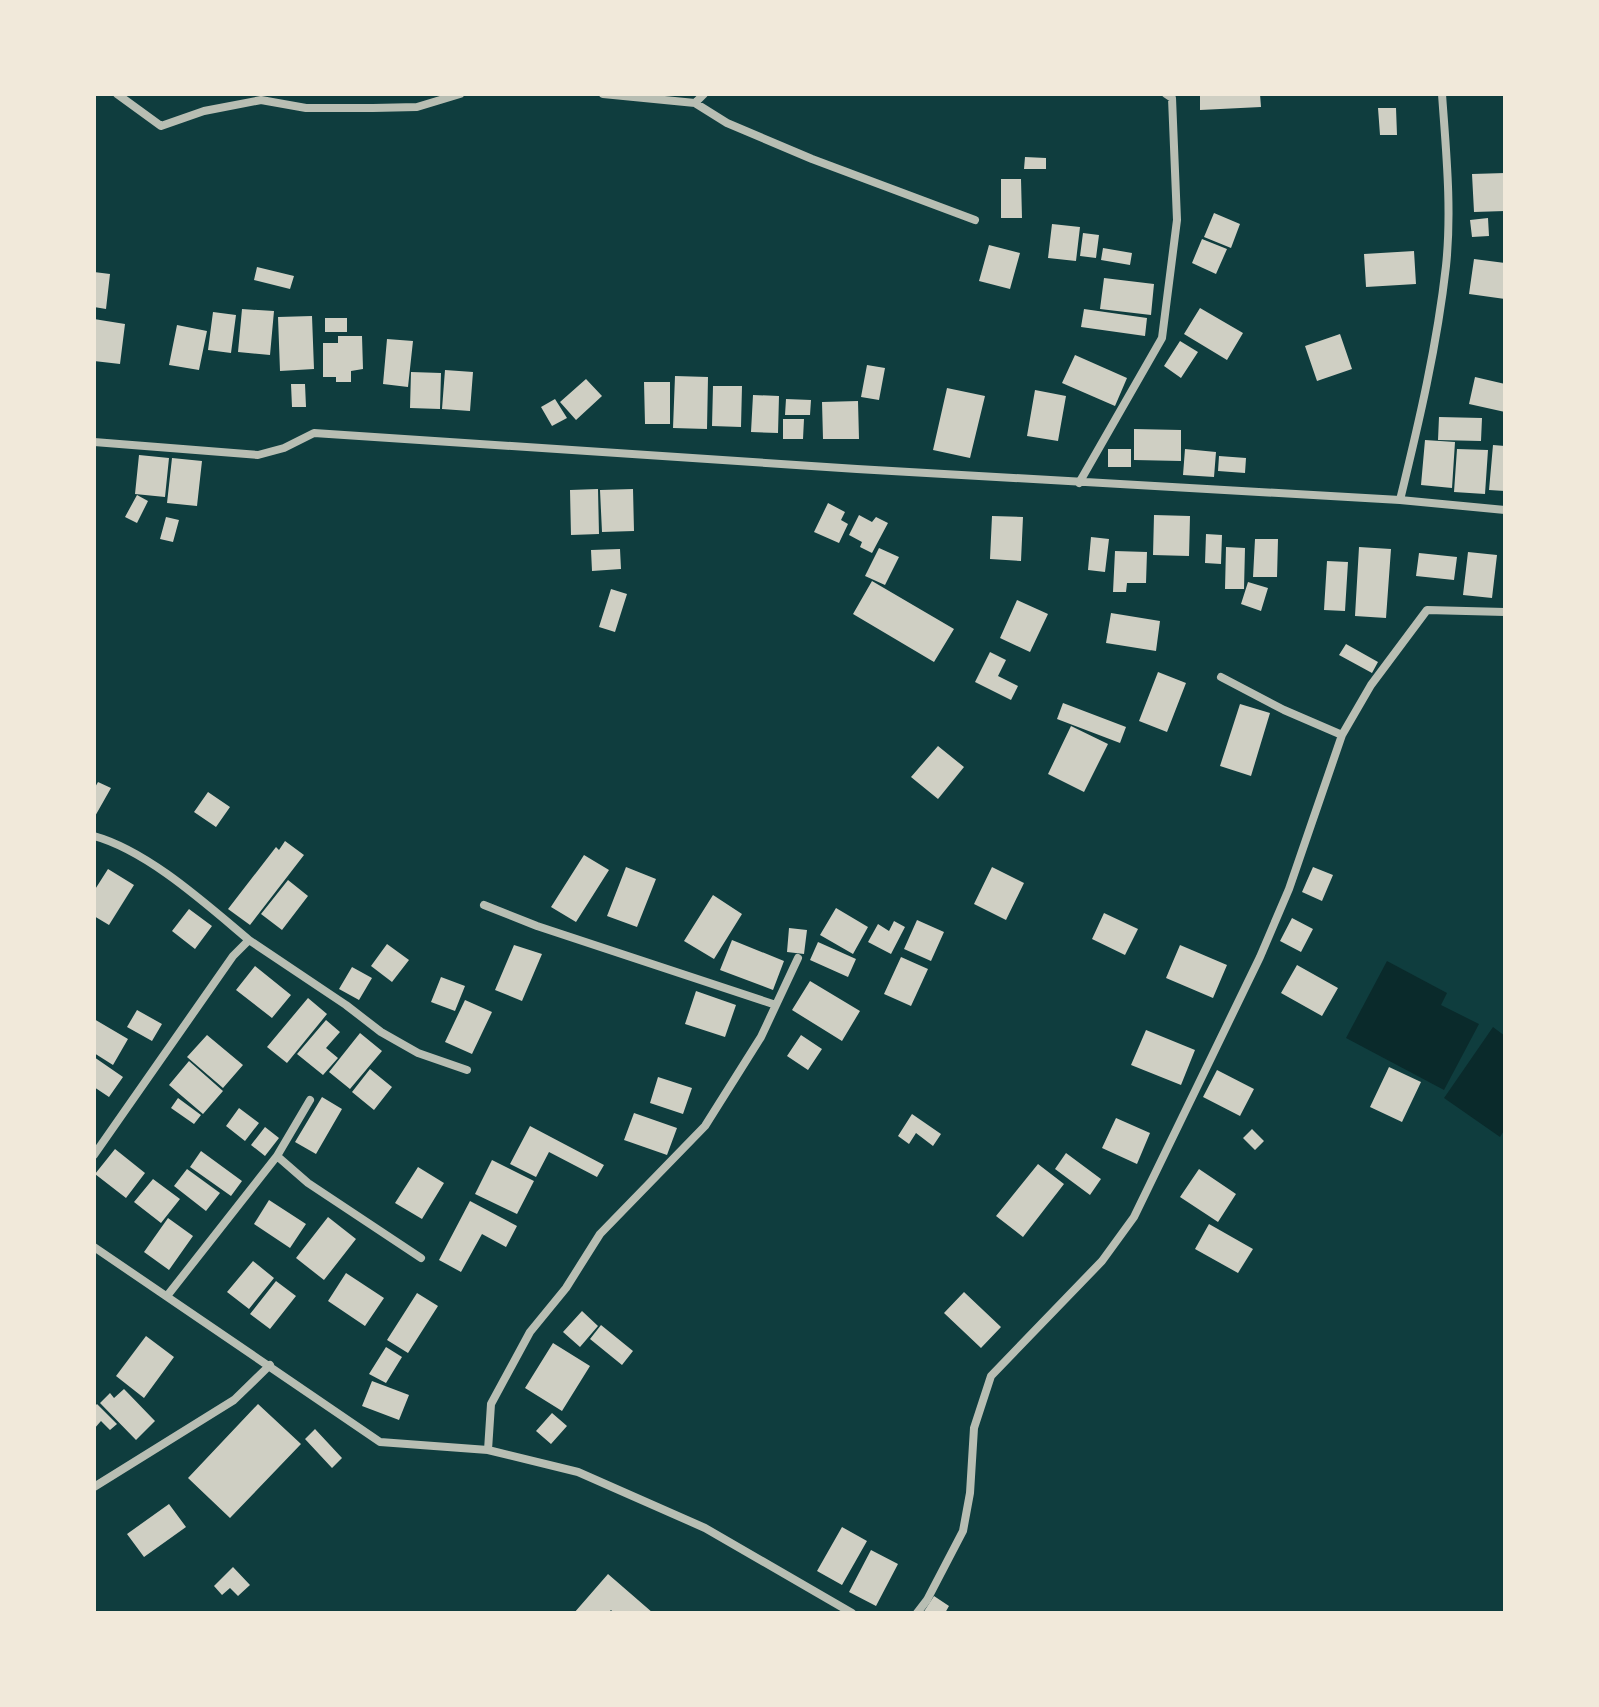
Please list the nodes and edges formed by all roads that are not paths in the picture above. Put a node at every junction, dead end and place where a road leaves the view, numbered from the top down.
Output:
1 (117, 94) edge
2 (460, 94) edge
3 (603, 94) edge
4 (704, 94) edge
5 (1166, 94) edge
6 (1442, 94) edge
7 (695, 103) junction
8 (975, 220) dead end
9 (94, 442) edge
10 (1079, 483) junction
11 (1400, 500) junction
12 (1505, 510) edge
13 (1505, 612) edge
14 (1221, 677) dead end
15 (1342, 735) junction
16 (94, 836) edge
17 (484, 905) dead end
18 (249, 940) junction
19 (798, 958) dead end
20 (776, 1005) junction
21 (467, 1070) dead end
22 (310, 1100) dead end
23 (94, 1155) edge
24 (277, 1156) junction
25 (94, 1247) edge
26 (421, 1258) dead end
27 (167, 1296) junction
28 (270, 1365) junction
29 (488, 1450) junction
30 (94, 1487) edge
31 (852, 1613) edge
32 (917, 1613) edge

1 - 2 street
3 - 7 street
4 - 7 street
5 - 10 street
6 - 11 street
7 - 8 street
9 - 10 street
10 - 11 street
11 - 12 street
13 - 15 street
14 - 15 street
15 - 32 street
16 - 18 street
17 - 20 street
18 - 21 street
18 - 23 street
19 - 20 street
20 - 29 street
22 - 24 street
24 - 26 street
24 - 27 street
25 - 27 street
27 - 28 street
28 - 29 street
28 - 30 street
29 - 31 street

